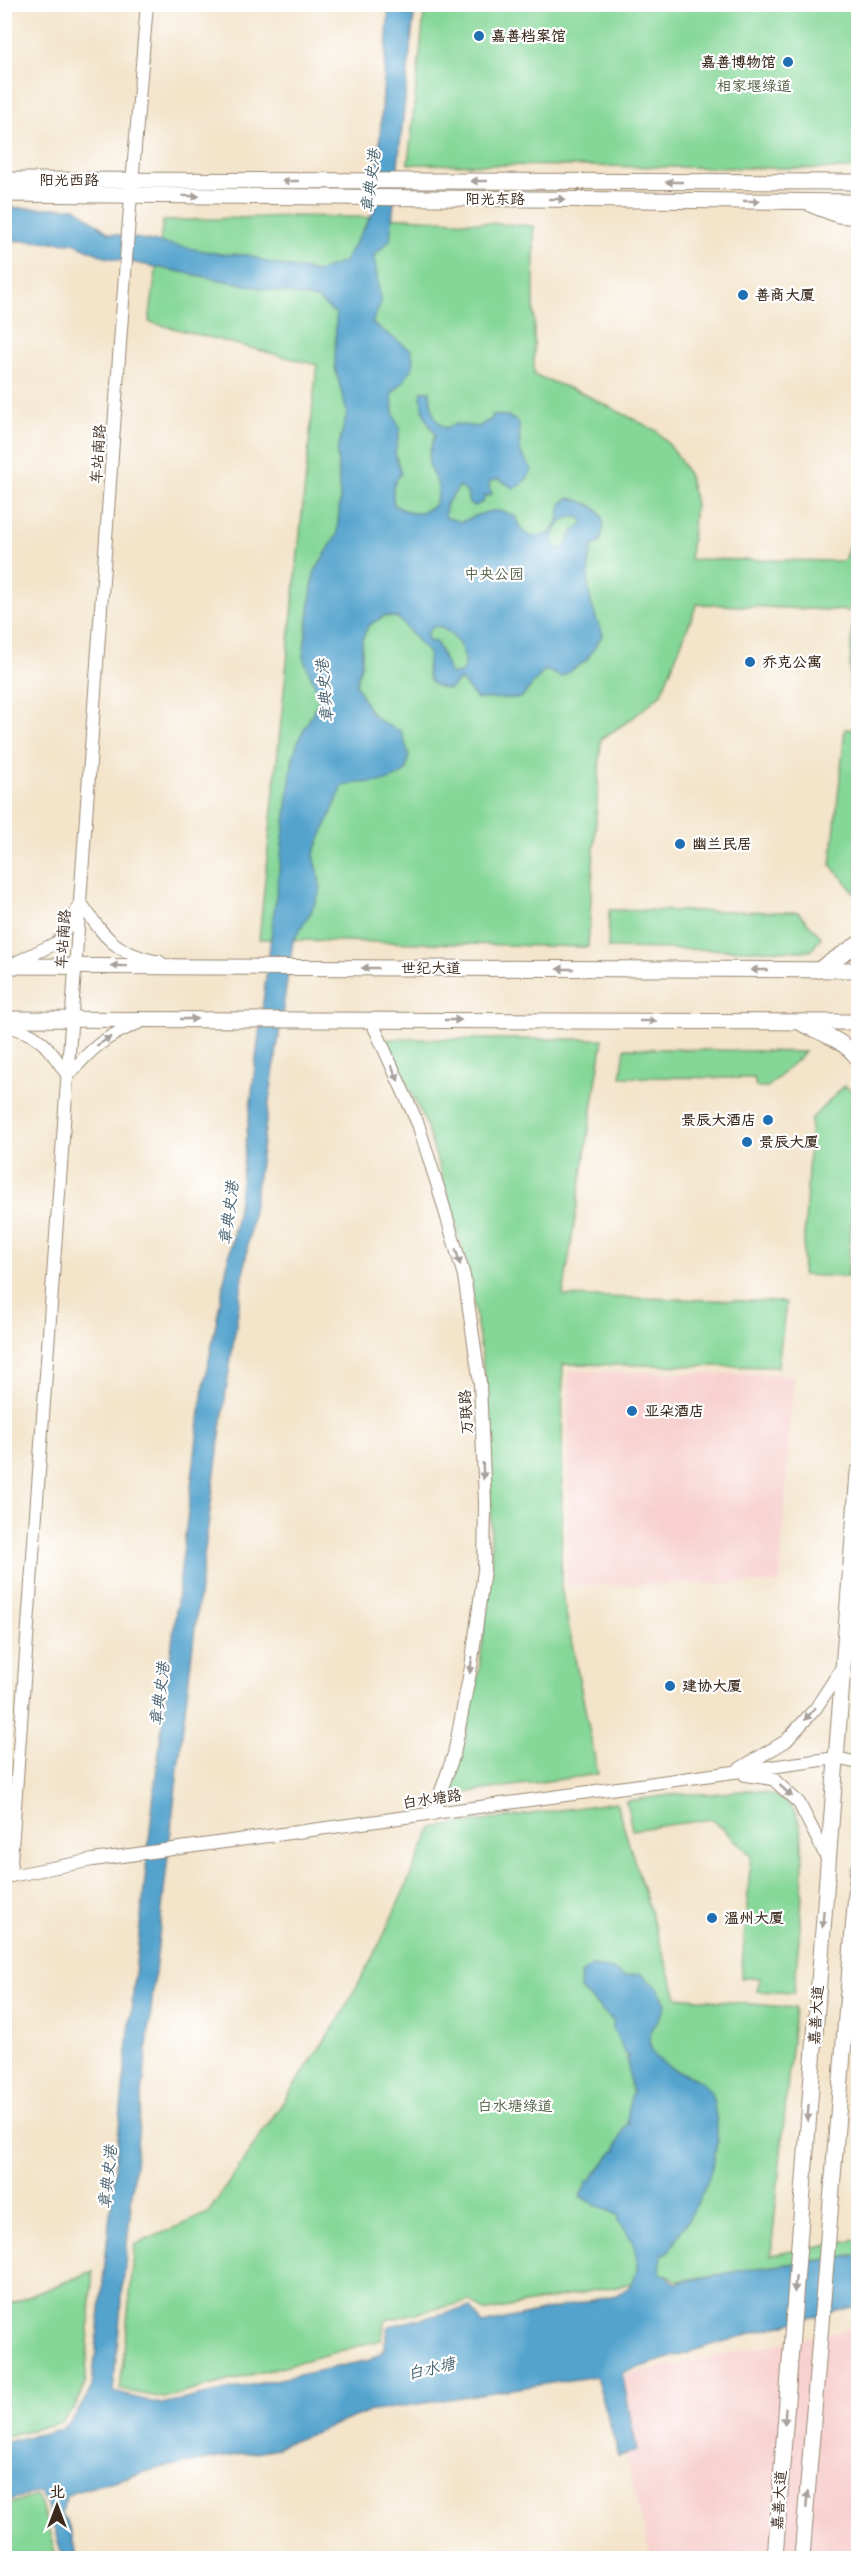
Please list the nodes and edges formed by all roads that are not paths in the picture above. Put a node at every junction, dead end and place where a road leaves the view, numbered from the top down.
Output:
1 (147, 4) edge
2 (4, 180) edge
3 (853, 180) edge
4 (133, 188) junction
5 (4, 194) edge
6 (804, 201) junction
7 (858, 202) edge
8 (858, 217) edge
9 (81, 903) junction
10 (858, 944) edge
11 (7, 966) edge
12 (76, 966) junction
13 (192, 967) junction
14 (818, 970) junction
15 (858, 970) edge
16 (4, 1019) edge
17 (72, 1019) junction
18 (150, 1019) junction
19 (371, 1020) junction
20 (796, 1022) junction
21 (858, 1022) edge
22 (4, 1026) edge
23 (858, 1059) edge
24 (68, 1076) junction
25 (858, 1472) edge
26 (843, 1666) junction
27 (836, 1758) junction
28 (858, 1763) edge
29 (732, 1773) junction
30 (433, 1814) junction
31 (828, 1860) junction
32 (858, 1869) edge
33 (7, 1876) edge
34 (775, 2559) edge
35 (802, 2559) edge

1 - 4 street, 车站南路
2 - 4 main road, 阳光西路
3 -> 4 main road, 阳光东路
4 - 5 main road, 阳光西路
4 -> 6 main road, 阳光东路
4 - 9 street, 车站南路
6 - 7 main road, 阳光东路
6 - 8 main road
9 - 11 street
9 - 12 street, 车站南路
9 - 13 street
10 - 14 main road
11 - 12 main road, 世纪大道
13 -> 12 main road, 世纪大道
12 - 17 street, 车站南路
14 -> 13 main road, 世纪大道
14 - 15 main road, 世纪大道
16 - 17 main road
17 - 18 main road
17 - 24 street, 车站南路
18 -> 19 main road
24 -> 18 street
19 -> 20 main road
19 -> 30 street, 万联路
20 - 21 main road
20 - 23 main road
22 - 24 street
24 - 33 street, 车站南路
25 - 26 main road, 嘉善大道
26 - 27 main road, 嘉善大道
26 -> 29 street
27 - 28 street, 白水塘路
27 - 29 street, 白水塘路
27 - 31 main road, 嘉善大道
29 - 30 street, 白水塘路
29 -> 31 street
30 - 33 street, 白水塘路
31 -> 34 main road, 嘉善大道
35 -> 32 main road, 嘉善大道

